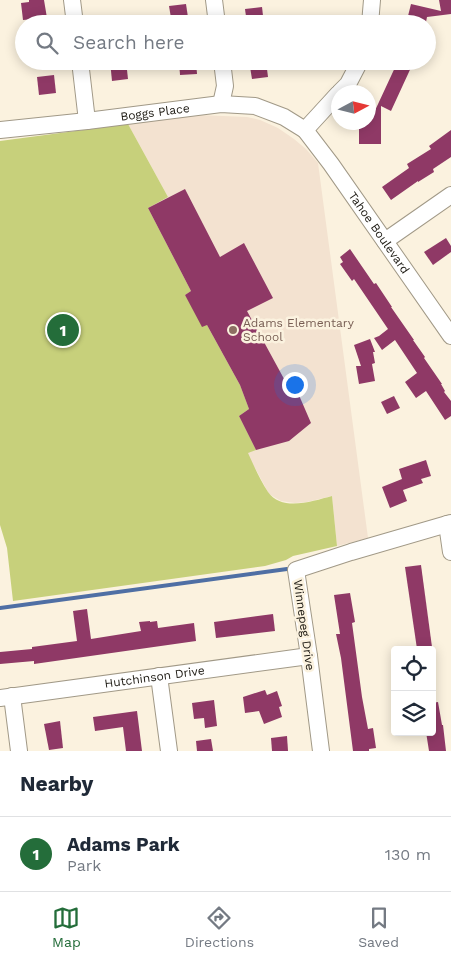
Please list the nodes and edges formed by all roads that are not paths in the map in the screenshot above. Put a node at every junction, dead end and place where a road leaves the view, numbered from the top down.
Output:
1 (72, 0) edge
2 (214, 0) edge
3 (372, 0) edge
4 (74, 15) edge
5 (216, 15) edge
6 (371, 15) edge
7 (81, 70) edge
8 (223, 70) edge
9 (355, 70) edge
10 (347, 85) edge
11 (331, 101) edge
12 (221, 104) junction
13 (88, 121) junction
14 (0, 130) edge
15 (304, 130) junction
16 (451, 195) edge
17 (385, 241) junction
18 (451, 336) edge
19 (449, 523) edge
20 (451, 552) edge
21 (309, 656) junction
22 (159, 676) junction
23 (6, 697) edge
24 (19, 751) edge
25 (169, 751) edge
26 (321, 751) edge

1 - 4 street
2 - 5 street
3 - 6 street
7 - 13 street
8 - 12 street
9 - 10 street
11 - 15 street
12 - 13 street, Boggs Place
12 - 15 street, Boggs Place
13 - 14 street, Boggs Place
15 - 17 street, Tahoe Boulevard
16 - 17 street
17 - 18 street, Tahoe Boulevard
19 - 20 street
19 - 21 street, Winnepeg Drive
21 - 22 street, Hutchinson Drive
21 - 26 street, Winnepeg Drive
22 - 23 street, Hutchinson Drive
22 - 25 street
23 - 24 street

